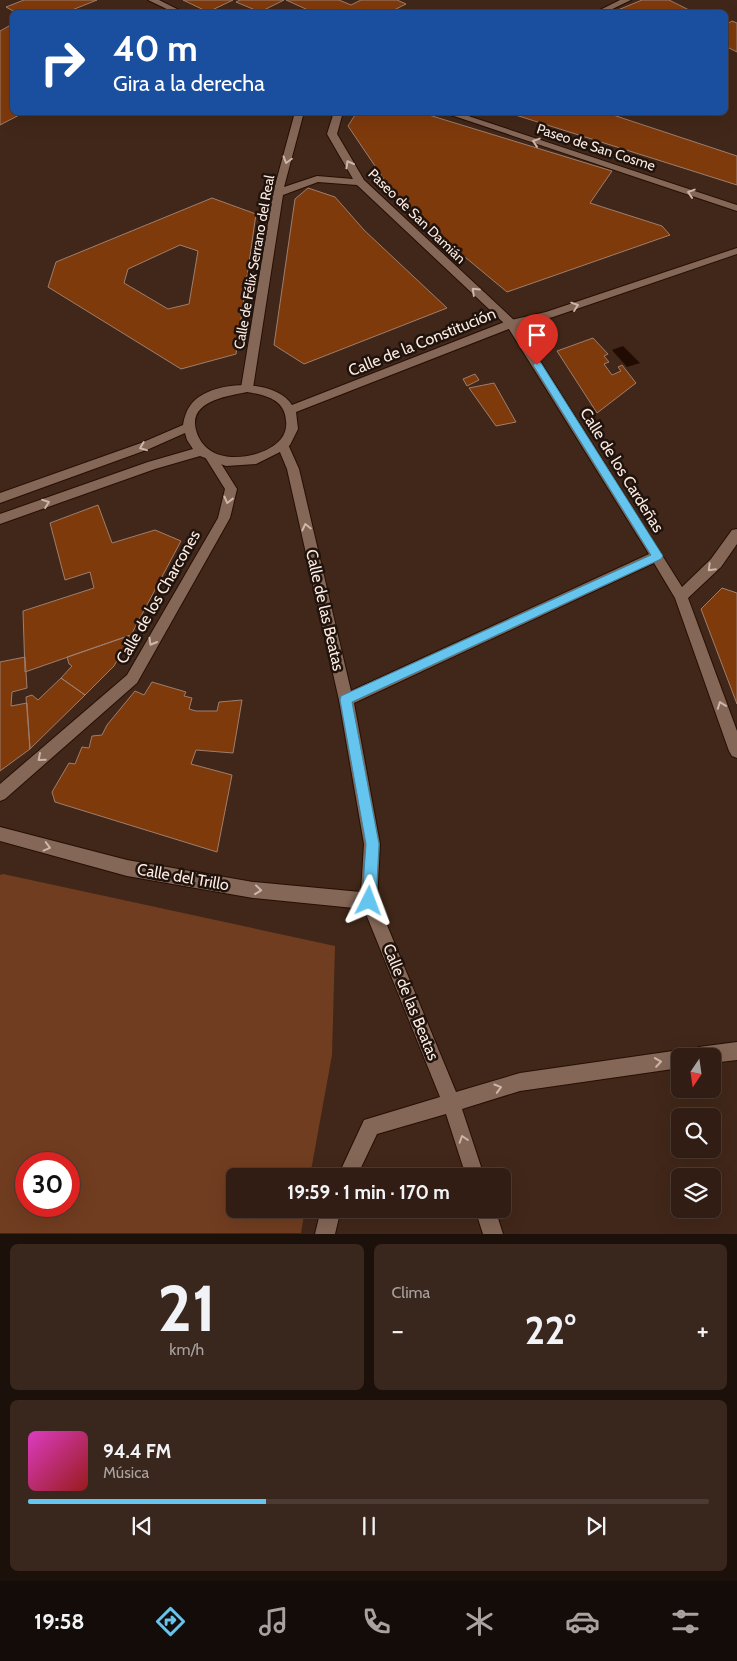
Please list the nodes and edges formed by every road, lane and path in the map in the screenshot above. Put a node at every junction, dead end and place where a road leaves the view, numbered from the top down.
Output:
1 (152, 0) edge
2 (627, 0) edge
3 (174, 10) edge
4 (604, 10) edge
5 (299, 115) edge
6 (337, 115) edge
7 (455, 115) edge
8 (360, 182) junction
9 (278, 193) junction
10 (737, 208) edge
11 (737, 251) edge
12 (511, 324) junction
13 (247, 388) junction
14 (290, 410) junction
15 (188, 427) junction
16 (283, 444) junction
17 (206, 454) junction
18 (0, 498) edge
19 (0, 519) edge
20 (737, 534) edge
21 (657, 556) junction
22 (681, 597) junction
23 (346, 700) junction
24 (736, 744) edge
25 (0, 794) edge
26 (0, 834) edge
27 (369, 901) junction
28 (737, 1051) edge
29 (721, 1053) edge
30 (671, 1060) edge
31 (451, 1102) junction
32 (351, 1168) edge
33 (472, 1168) edge
34 (329, 1218) edge
35 (489, 1218) edge
36 (325, 1234) edge
37 (494, 1234) edge

1 - 3 street
2 - 4 street
5 -> 9 street, Calle de Félix Serrano del Real
8 -> 6 street, Paseo de San Damián
10 -> 7 street, Paseo de San Cosme
8 - 9 street
12 -> 8 street, Paseo de San Damián
9 - 13 street, Calle de Félix Serrano del Real
12 -> 11 street, Calle de la Constitución
12 - 14 street, Calle de la Constitución
12 - 21 street, Calle de los Cardeñas
13 - 14 street
13 - 15 street
14 - 16 street
15 - 17 street
15 -> 18 street
16 - 17 street
23 -> 16 street, Calle de las Beatas
19 -> 17 street
17 -> 25 street, Calle de los Charcones
20 -> 22 street
21 - 22 street, Calle de los Cardeñas
21 - 23 street
24 -> 22 street, Calle de los Cardeñas
23 - 27 street, Calle de las Beatas
26 -> 27 street, Calle del Trillo
27 - 31 street, Calle de las Beatas
28 - 29 street
31 -> 30 street
31 - 32 street
33 -> 31 street, Calle de las Beatas
34 - 36 street
35 - 37 street

